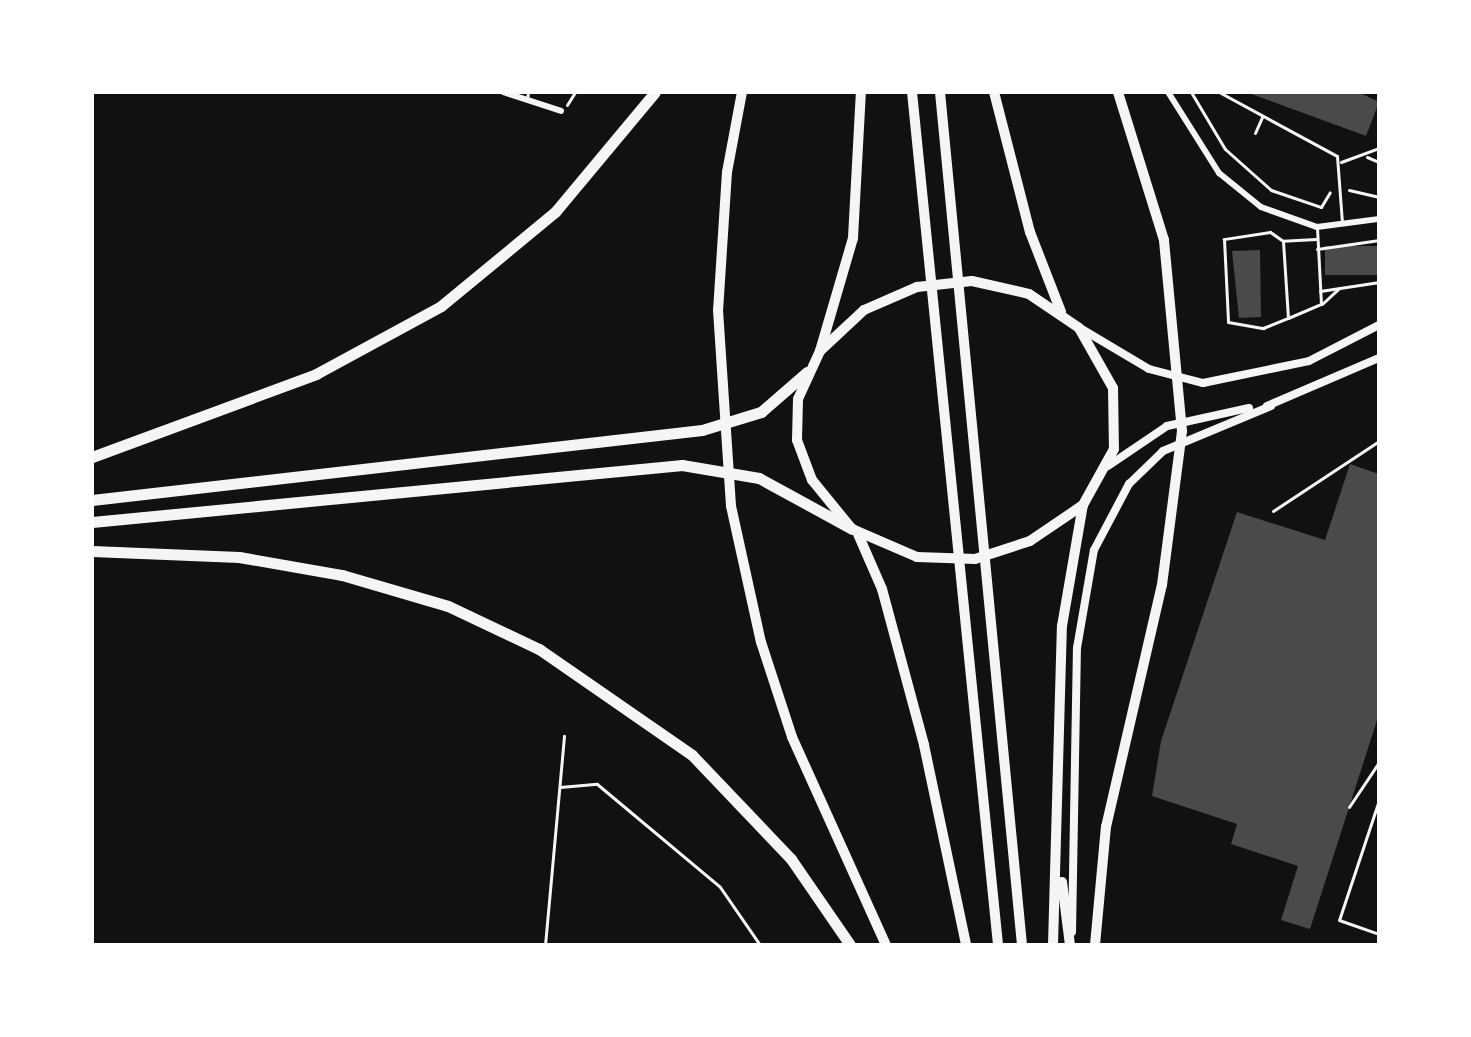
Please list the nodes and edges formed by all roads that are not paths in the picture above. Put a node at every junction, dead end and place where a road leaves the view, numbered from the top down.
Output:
1 (503, 92) edge
2 (528, 92) edge
3 (655, 92) edge
4 (742, 92) edge
5 (861, 92) edge
6 (912, 92) edge
7 (940, 92) edge
8 (994, 92) edge
9 (1118, 92) edge
10 (1168, 92) edge
11 (1219, 92) edge
12 (527, 100) junction
13 (561, 111) road end
14 (1262, 117) junction
15 (1255, 133) dead end
16 (1379, 148) edge
17 (1367, 157) junction
18 (1341, 162) junction
19 (1379, 162) edge
20 (1379, 219) edge
21 (1343, 226) junction
22 (1317, 227) junction
23 (1316, 239) junction
24 (1379, 240) edge
25 (1283, 241) junction
26 (1317, 249) junction
27 (1379, 282) edge
28 (1339, 288) junction
29 (1320, 291) junction
30 (1321, 304) junction
31 (1061, 312) junction
32 (1288, 318) junction
33 (1379, 325) edge
34 (1079, 328) junction
35 (820, 351) junction
36 (1379, 358) edge
37 (807, 372) junction
38 (1271, 406) junction
39 (1379, 441) edge
40 (92, 457) edge
41 (1108, 466) junction
42 (92, 500) edge
43 (1083, 505) junction
44 (1273, 511) dead end
45 (92, 522) edge
46 (854, 530) junction
47 (92, 551) edge
48 (1379, 800) edge
49 (1060, 868) junction
50 (1379, 934) edge
51 (850, 945) edge
52 (886, 945) edge
53 (966, 945) edge
54 (998, 945) edge
55 (1022, 945) edge
56 (1053, 945) edge
57 (1071, 945) edge
58 (1095, 945) edge

1 - 12 street
2 - 12 lane
3 - 40 highway
4 - 52 main road
5 - 35 main road
6 - 54 main road
7 - 55 main road
8 - 31 main road
9 - 58 main road
10 - 22 street
11 - 14 lane
12 - 13 street
14 - 15 lane
14 - 18 lane
16 - 17 lane
17 - 18 lane
17 - 19 lane
18 - 21 lane
20 - 21 street
21 - 22 street
22 - 23 lane
23 - 25 lane
23 - 26 lane
24 - 26 lane
25 - 32 lane
25 - 32 lane
26 - 29 lane
27 - 28 lane
28 - 29 lane
28 - 30 lane
29 - 30 lane
30 - 32 lane
31 - 34 main road
31 - 35 main road
33 - 34 street
34 - 41 main road
35 - 37 main road
36 - 38 street
37 - 42 highway
37 - 46 main road
38 - 41 street
38 - 57 street
39 - 44 lane
41 - 43 main road
43 - 46 main road
43 - 49 main road
45 - 46 highway
46 - 53 main road
47 - 51 highway
48 - 50 lane
49 - 56 main road
49 - 57 main road

